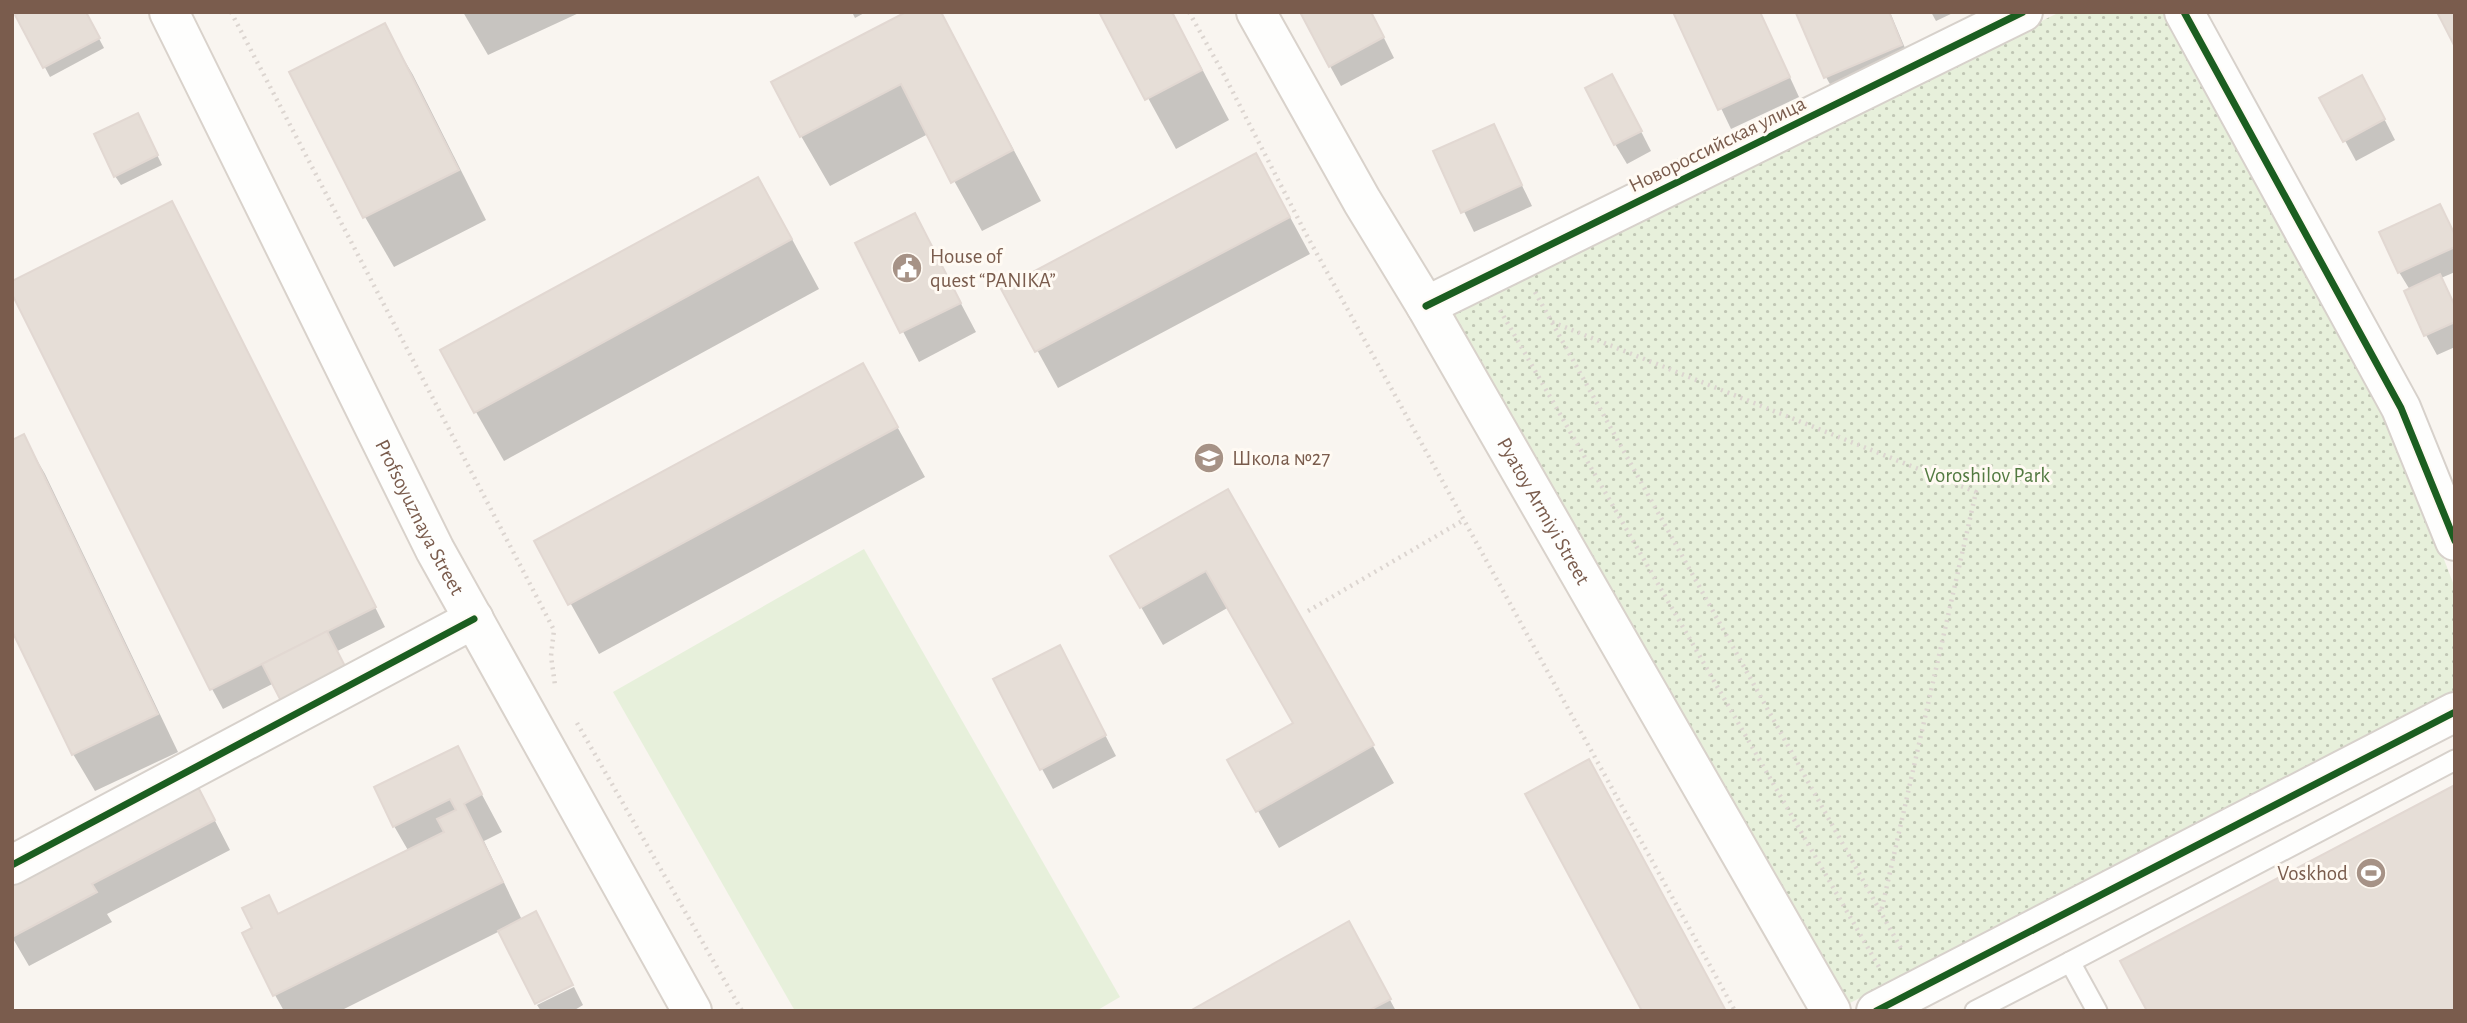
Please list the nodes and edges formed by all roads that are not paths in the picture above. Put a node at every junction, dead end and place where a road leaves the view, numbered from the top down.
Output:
1 (169, 12) edge
2 (1256, 12) edge
3 (2184, 12) edge
4 (2015, 14) edge
5 (1426, 306) junction
6 (2455, 541) edge
7 (474, 619) junction
8 (2455, 712) edge
9 (2455, 760) edge
10 (12, 865) edge
11 (2070, 962) junction
12 (692, 1011) edge
13 (1831, 1011) edge
14 (1876, 1011) edge
15 (1975, 1011) edge
16 (2097, 1011) edge

1 - 7 street, Profsoyuznaya Street
2 - 5 street, Pyatoy Armiyi Street
3 - 6 street
4 - 5 street, Новороссийская улица
5 - 13 street, Pyatoy Armiyi Street
7 - 10 street
7 - 12 street, Profsoyuznaya Street
8 - 14 street
9 - 11 lane
11 - 15 lane
11 - 16 lane

